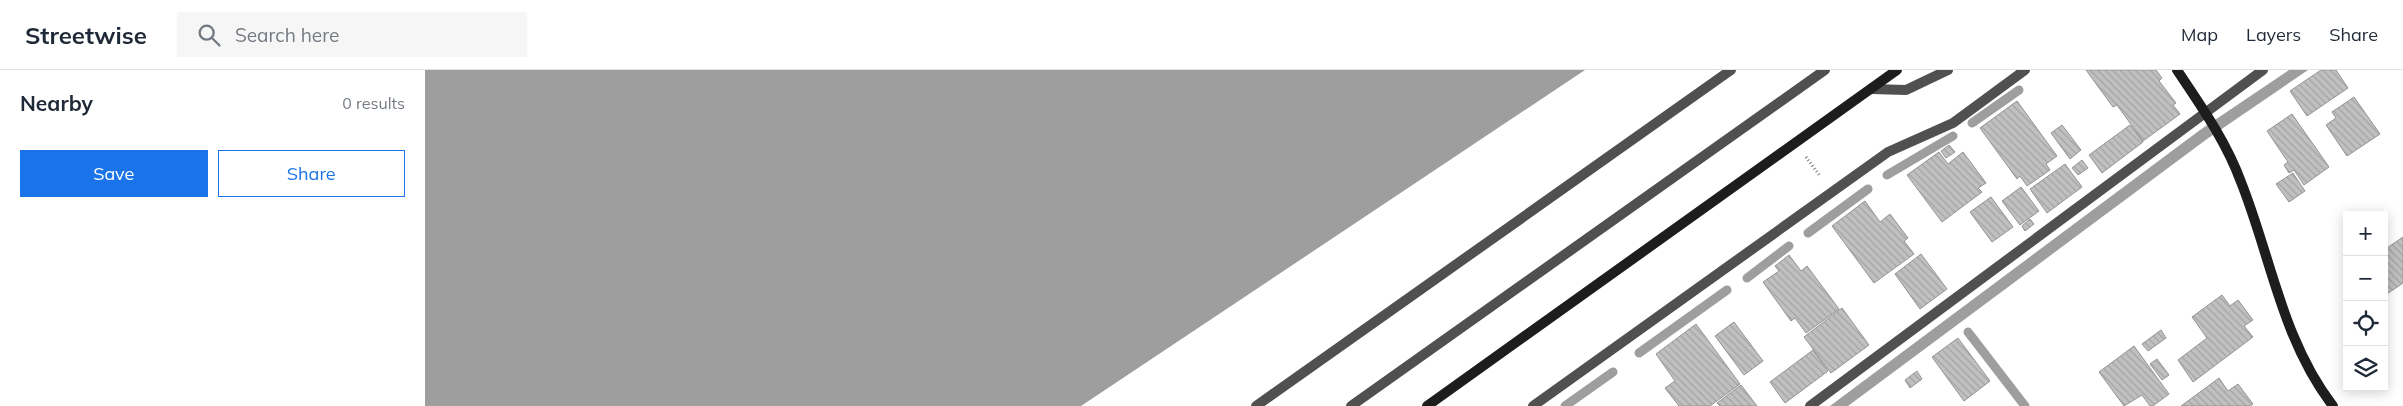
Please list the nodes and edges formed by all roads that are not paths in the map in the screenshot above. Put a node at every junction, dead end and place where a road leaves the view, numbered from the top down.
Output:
1 (1731, 70) edge
2 (1825, 70) edge
3 (1897, 70) edge
4 (1948, 70) edge
5 (2025, 70) edge
6 (2177, 70) edge
7 (2263, 70) edge
8 (1871, 89) junction
9 (2207, 115) junction
10 (1255, 406) edge
11 (1351, 406) edge
12 (1427, 406) edge
13 (1533, 406) edge
14 (1810, 406) edge
15 (2333, 406) edge

1 - 10 street
2 - 11 street
3 - 8 street
4 - 8 street
5 - 13 street
6 - 9 street
7 - 9 street
8 - 12 street
9 - 14 street
9 - 15 street

